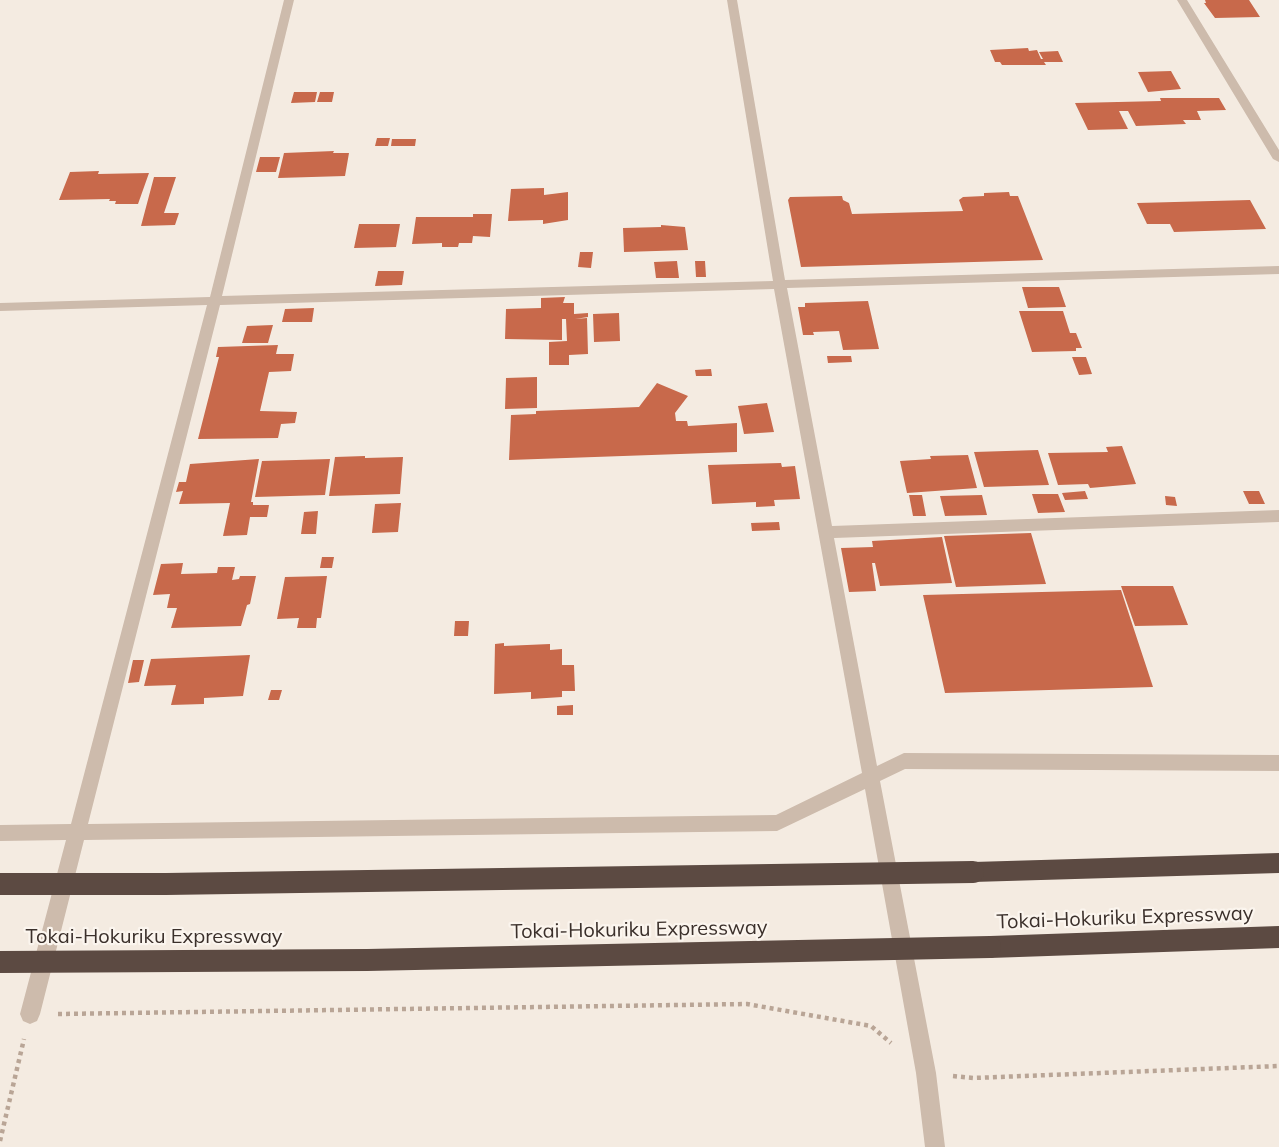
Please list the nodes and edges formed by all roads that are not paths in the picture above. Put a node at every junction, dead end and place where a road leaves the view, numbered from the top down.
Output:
1 (290, 0) edge
2 (732, 0) edge
3 (1182, 0) edge
4 (1279, 159) edge
5 (1279, 270) edge
6 (780, 286) junction
7 (215, 300) junction
8 (0, 307) edge
9 (1279, 516) edge
10 (828, 532) junction
11 (1279, 764) edge
12 (871, 777) junction
13 (0, 833) edge
14 (76, 833) junction
15 (1279, 863) edge
16 (0, 884) edge
17 (1279, 937) edge
18 (0, 962) edge
19 (30, 1014) road end
20 (935, 1147) edge

1 - 7 street
2 - 6 street
3 - 4 street
5 - 6 street
6 - 7 street
6 - 10 street
7 - 8 street
7 - 14 street
9 - 10 street
10 - 12 street
11 - 12 street
12 - 14 street
12 - 20 street
13 - 14 street
14 - 19 street
15 - 16 highway, bridge
17 - 18 highway, Tokai-Hokuriku Expressway, bridge

